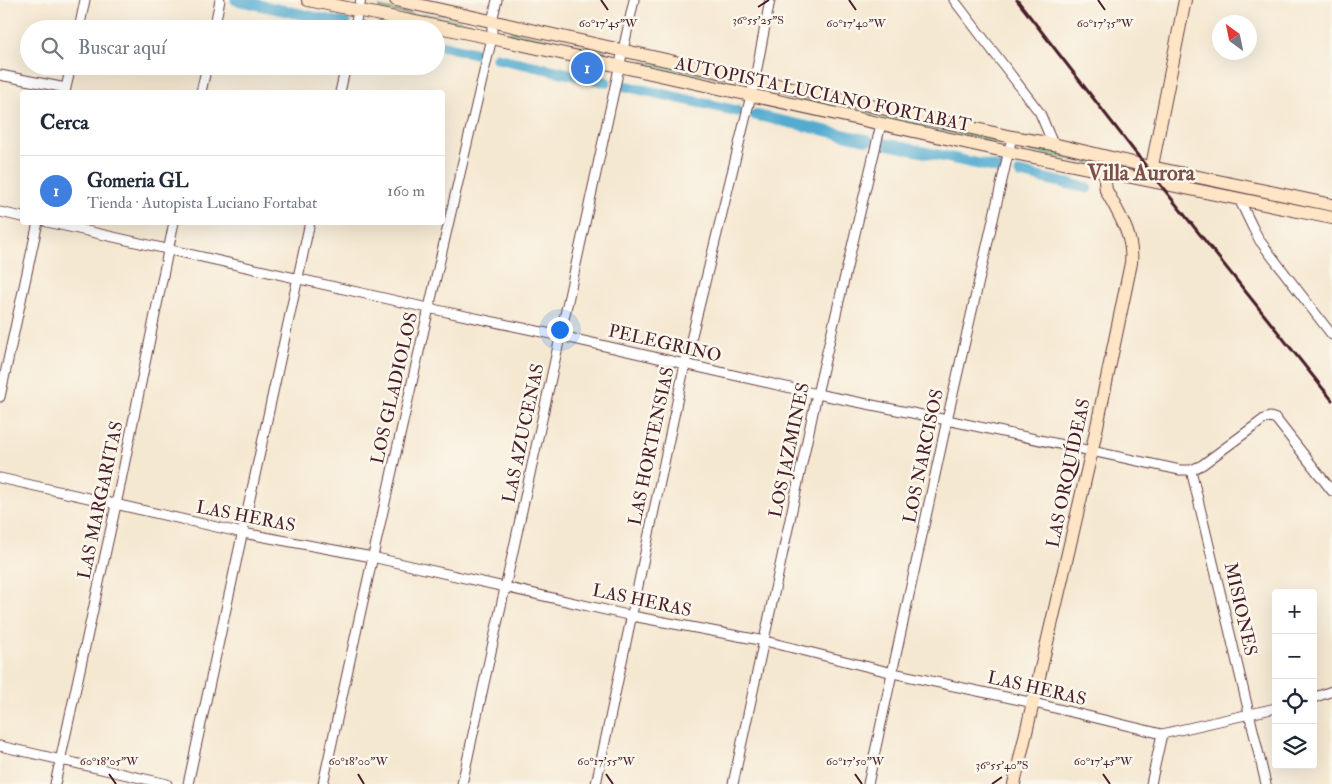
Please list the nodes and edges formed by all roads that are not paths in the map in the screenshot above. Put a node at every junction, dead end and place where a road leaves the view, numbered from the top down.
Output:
1 (84, 0) edge
2 (220, 0) edge
3 (308, 0) edge
4 (396, 0) edge
5 (497, 0) edge
6 (634, 0) edge
7 (770, 0) edge
8 (954, 0) edge
9 (1185, 0) edge
10 (360, 5) edge
11 (80, 20) edge
12 (216, 20) edge
13 (356, 20) edge
14 (420, 20) edge
15 (492, 21) junction
16 (445, 26) edge
17 (492, 38) junction
18 (623, 49) junction
19 (619, 67) junction
20 (0, 75) edge
21 (69, 75) edge
22 (205, 75) edge
23 (344, 75) edge
24 (755, 79) junction
25 (66, 90) edge
26 (201, 90) edge
27 (340, 90) edge
28 (750, 95) junction
29 (881, 124) junction
30 (1012, 137) junction
31 (1053, 144) junction
32 (1009, 152) junction
33 (1151, 168) junction
34 (1107, 172) junction
35 (1149, 181) junction
36 (1240, 200) junction
37 (1332, 205) edge
38 (0, 212) edge
39 (20, 217) edge
40 (1332, 218) edge
41 (37, 225) edge
42 (59, 225) edge
43 (173, 225) edge
44 (309, 225) edge
45 (169, 251) junction
46 (298, 278) junction
47 (428, 308) junction
48 (1332, 335) edge
49 (561, 336) junction
50 (0, 350) edge
51 (10, 352) junction
52 (685, 364) junction
53 (817, 394) junction
54 (0, 396) edge
55 (947, 420) junction
56 (1092, 450) junction
57 (1191, 470) junction
58 (0, 478) edge
59 (1332, 491) edge
60 (116, 505) junction
61 (243, 533) junction
62 (372, 557) junction
63 (506, 587) junction
64 (632, 616) junction
65 (765, 641) junction
66 (893, 673) junction
67 (1332, 692) edge
68 (1317, 697) edge
69 (1034, 703) junction
70 (1272, 709) edge
71 (1250, 715) junction
72 (1162, 734) junction
73 (0, 746) edge
74 (60, 761) junction
75 (55, 784) edge
76 (167, 784) edge
77 (188, 784) edge
78 (324, 784) edge
79 (462, 784) edge
80 (596, 784) edge
81 (733, 784) edge
82 (868, 784) edge
83 (1014, 784) edge
84 (1151, 784) edge
85 (1266, 784) edge

1 - 11 street
2 - 12 street
3 - 10 main road, AUTOPISTA LUCIANO FORTABAT
4 - 15 main road, AUTOPISTA LUCIANO FORTABAT
5 - 15 street, LOS GLADIOLOS
6 - 18 street, LAS AZUCENAS
7 - 24 street, LAS HORTENSIAS
8 - 31 street
9 - 33 main road
10 - 13 street
10 - 14 main road, AUTOPISTA LUCIANO FORTABAT
15 - 17 street, LOS GLADIOLOS
15 - 18 main road, AUTOPISTA LUCIANO FORTABAT
16 - 17 main road, AUTOPISTA LUCIANO FORTABAT
17 - 19 main road, AUTOPISTA LUCIANO FORTABAT
17 - 47 street, LOS GLADIOLOS
18 - 19 street, LAS AZUCENAS
18 - 24 main road, AUTOPISTA LUCIANO FORTABAT
19 - 28 main road, AUTOPISTA LUCIANO FORTABAT
19 - 49 street, LAS AZUCENAS
20 - 25 street
21 - 25 street
22 - 26 street
23 - 27 street
24 - 28 street, LAS HORTENSIAS
24 - 30 main road, AUTOPISTA LUCIANO FORTABAT
28 - 29 main road, AUTOPISTA LUCIANO FORTABAT
28 - 52 street, LAS HORTENSIAS
29 - 32 main road, AUTOPISTA LUCIANO FORTABAT
29 - 53 street, LOS JAZMINES
30 - 31 main road, AUTOPISTA LUCIANO FORTABAT
30 - 32 street, LOS NARCISOS
31 - 33 main road, AUTOPISTA LUCIANO FORTABAT
32 - 34 main road, AUTOPISTA LUCIANO FORTABAT
32 - 55 street, LOS NARCISOS
33 - 35 main road
33 - 37 main road, AUTOPISTA LUCIANO FORTABAT
34 - 35 main road, AUTOPISTA LUCIANO FORTABAT
34 - 56 main road, LAS ORQUÍDEAS
35 - 36 main road, AUTOPISTA LUCIANO FORTABAT
36 - 40 main road, AUTOPISTA LUCIANO FORTABAT
36 - 48 street
38 - 39 street
41 - 51 street
42 - 45 street, PELEGRINO
43 - 45 street, LAS MARGARITAS
44 - 46 street
45 - 46 street, PELEGRINO
45 - 60 street, LAS MARGARITAS
46 - 47 street, PELEGRINO
46 - 61 street
47 - 49 street, PELEGRINO
47 - 62 street, LOS GLADIOLOS
49 - 52 street, PELEGRINO
49 - 63 street, LAS AZUCENAS
50 - 51 street
51 - 54 street
52 - 53 street, PELEGRINO
52 - 64 street, LAS HORTENSIAS
53 - 55 street, PELEGRINO
53 - 65 street, LOS JAZMINES
55 - 56 street, PELEGRINO
55 - 66 street, LOS NARCISOS
56 - 57 street, PELEGRINO
56 - 69 main road, LAS ORQUÍDEAS
57 - 59 street
57 - 71 street, MISIONES
58 - 60 street, LAS HERAS
60 - 61 street, LAS HERAS
60 - 74 street, LAS MARGARITAS
61 - 62 street, LAS HERAS
61 - 77 street
62 - 63 street, LAS HERAS
62 - 78 street, LOS GLADIOLOS
63 - 64 street, LAS HERAS
63 - 79 street, LAS AZUCENAS
64 - 65 street, LAS HERAS
64 - 80 street, LAS HORTENSIAS
65 - 66 street, LAS HERAS
65 - 81 street, LOS JAZMINES
66 - 69 street, LAS HERAS
66 - 82 street, LOS NARCISOS
67 - 68 street
69 - 72 street, LAS HERAS
69 - 83 main road, LAS ORQUÍDEAS
70 - 71 street, LAS HERAS
71 - 72 street, LAS HERAS
71 - 85 street, MISIONES
72 - 84 street
73 - 74 street
74 - 75 street, LAS MARGARITAS
74 - 76 street

